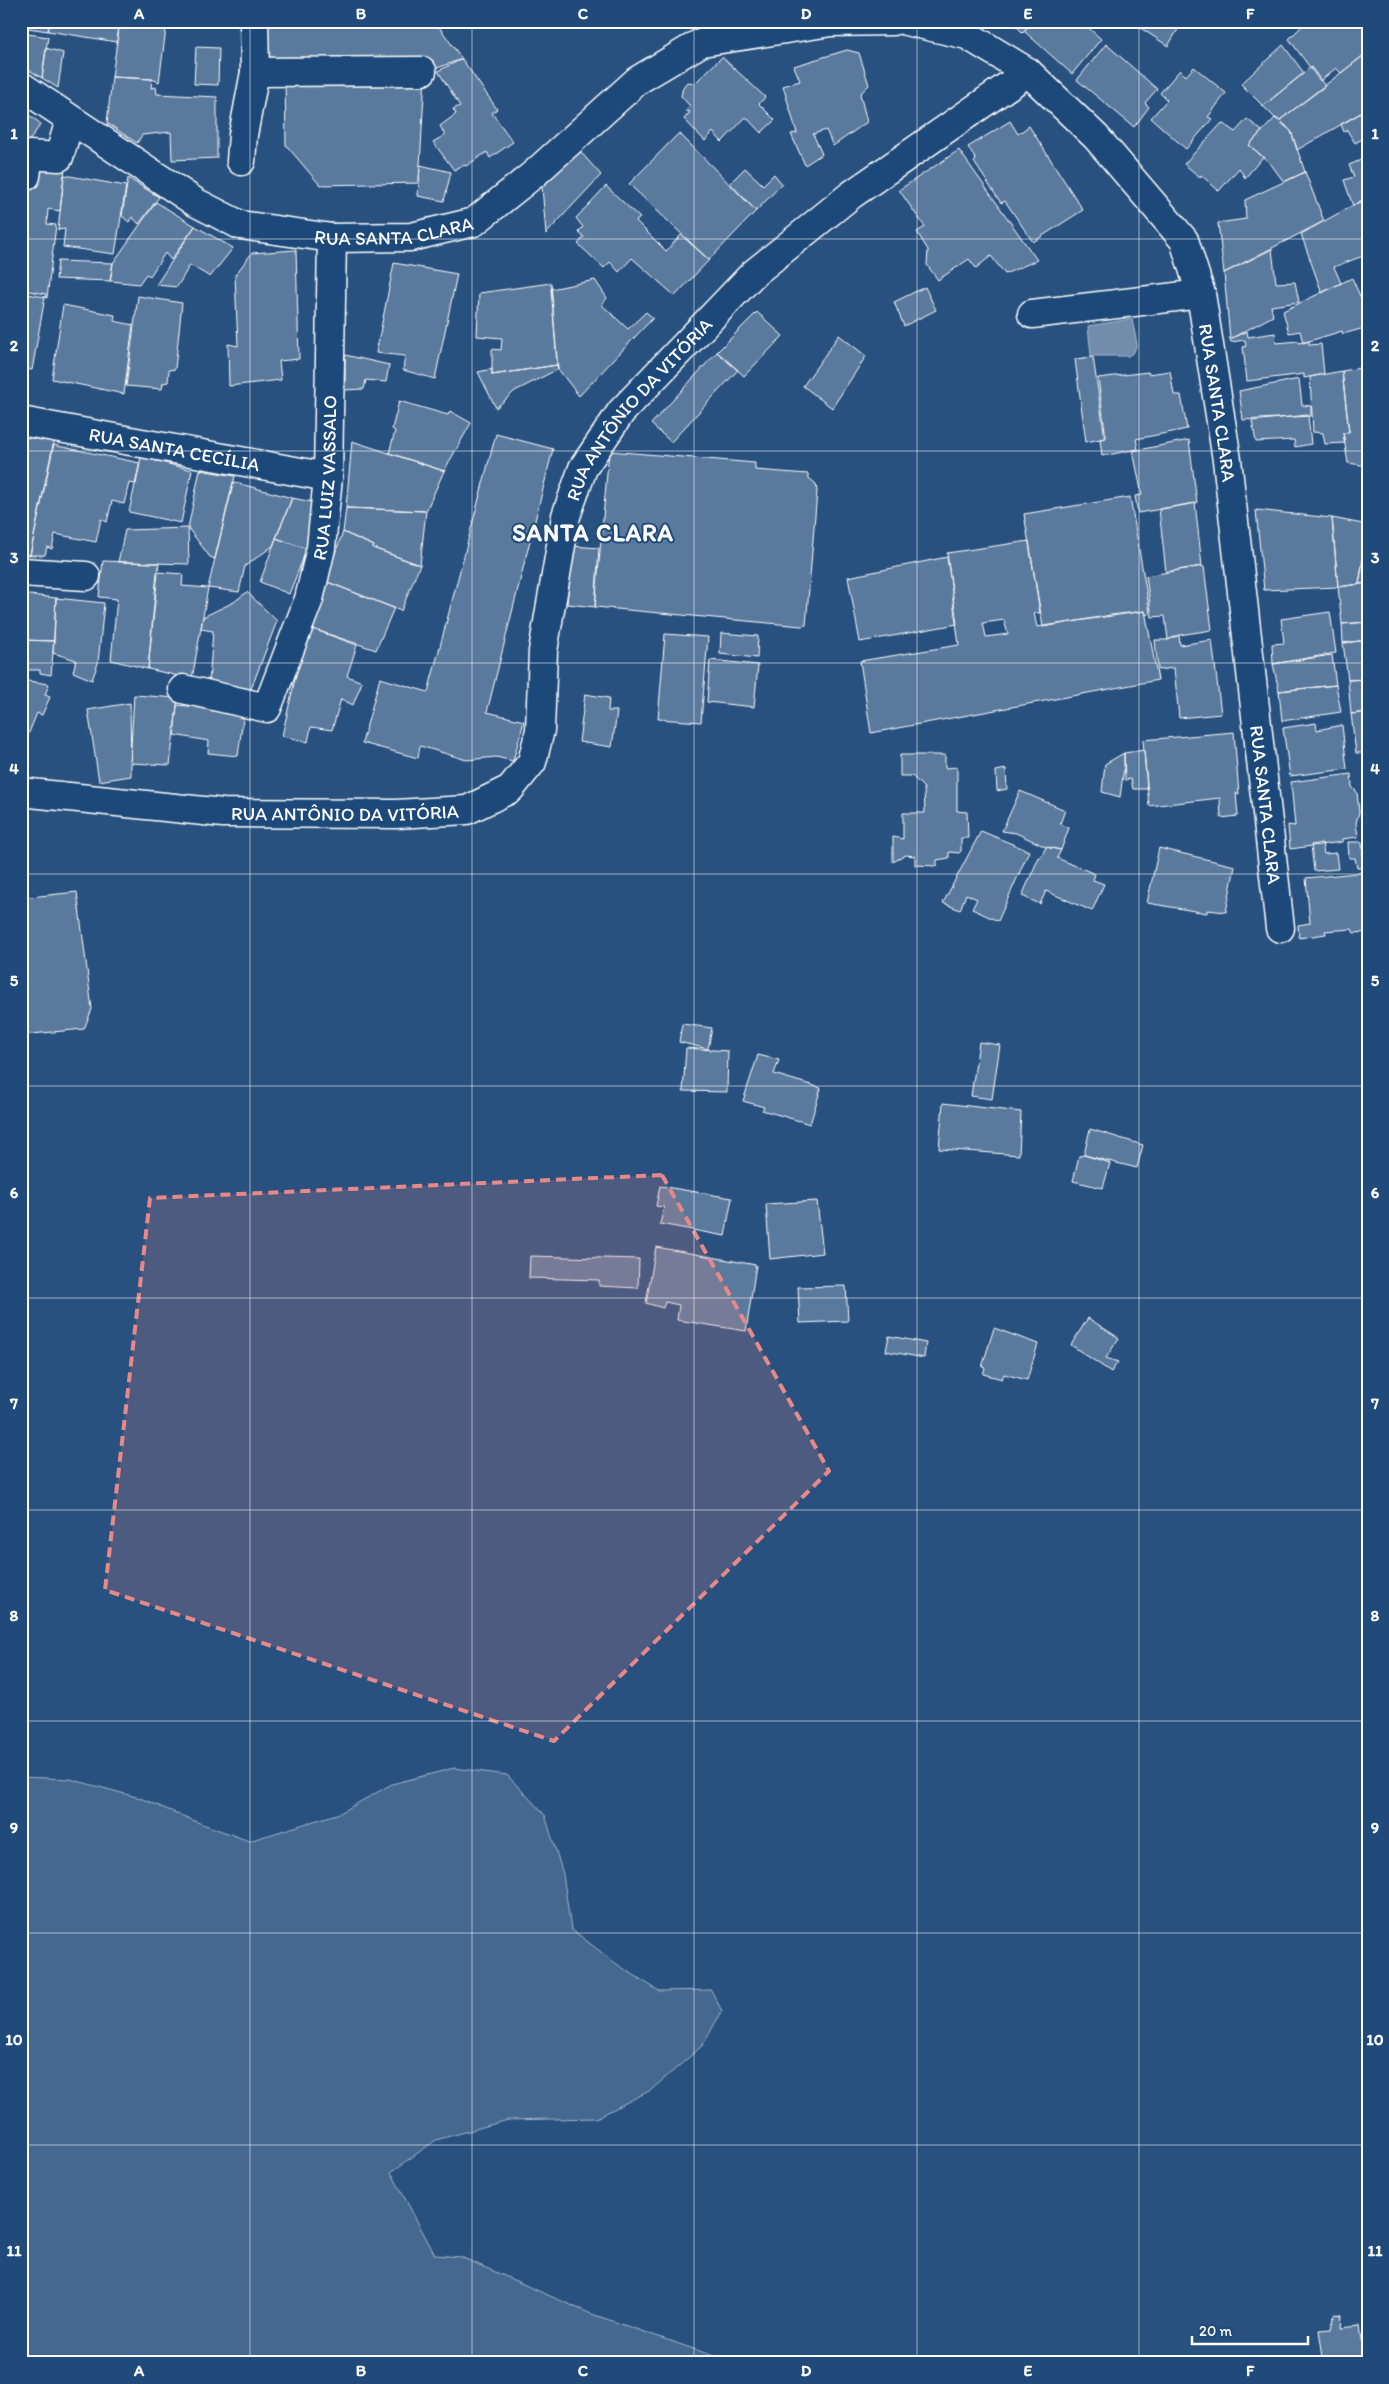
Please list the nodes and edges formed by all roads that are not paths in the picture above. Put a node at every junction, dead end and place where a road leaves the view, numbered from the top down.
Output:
1 (254, 21) edge
2 (893, 21) edge
3 (906, 21) edge
4 (700, 32) edge
5 (422, 71) dead end
6 (255, 72) junction
7 (1028, 72) junction
8 (21, 86) edge
9 (70, 120) junction
10 (241, 161) dead end
11 (21, 176) edge
12 (332, 238) junction
13 (1201, 294) junction
14 (1032, 314) dead end
15 (21, 420) edge
16 (328, 477) junction
17 (21, 572) edge
18 (86, 576) dead end
19 (183, 689) dead end
20 (21, 792) edge
21 (1280, 928) dead end

1 - 6 street
2 - 4 street, RUA SANTA CLARA
3 - 7 street, RUA SANTA CLARA
4 - 12 street, RUA SANTA CLARA
5 - 6 street
6 - 10 street
7 - 13 street, RUA SANTA CLARA
7 - 20 street, RUA ANTÔNIO DA VITÓRIA
8 - 9 street, RUA SANTA CLARA
9 - 11 street
9 - 12 street, RUA SANTA CLARA
12 - 16 street, RUA LUIZ VASSALO
13 - 14 street
13 - 21 street, RUA SANTA CLARA
15 - 16 street, RUA SANTA CECÍLIA
16 - 19 street, RUA LUIZ VASSALO
17 - 18 street

